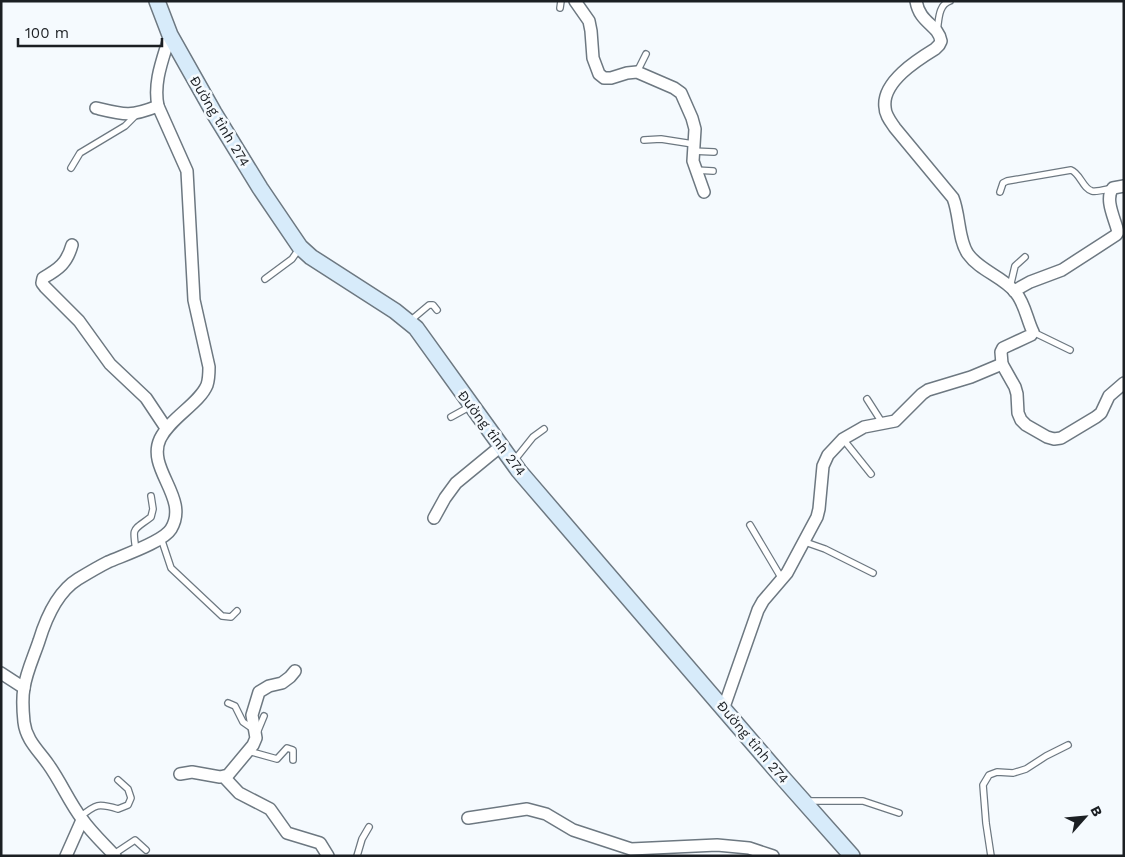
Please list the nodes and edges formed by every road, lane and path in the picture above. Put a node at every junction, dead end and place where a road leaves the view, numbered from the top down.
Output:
1 (157, 1) edge
2 (561, 1) edge
3 (575, 1) edge
4 (916, 1) edge
5 (950, 1) edge
6 (560, 8) dead end
7 (937, 31) junction
8 (170, 35) junction
9 (646, 54) dead end
10 (637, 72) junction
11 (158, 106) junction
12 (96, 108) dead end
13 (137, 114) junction
14 (644, 140) dead end
15 (693, 148) junction
16 (714, 152) dead end
17 (71, 168) dead end
18 (695, 170) junction
19 (713, 171) dead end
20 (1118, 187) edge
21 (704, 192) dead end
22 (1000, 192) dead end
23 (72, 245) dead end
24 (300, 247) junction
25 (1025, 257) dead end
26 (265, 278) dead end
27 (1012, 289) junction
28 (437, 310) dead end
29 (409, 322) junction
30 (1033, 332) junction
31 (1070, 350) dead end
32 (1002, 364) junction
33 (1124, 383) edge
34 (867, 399) dead end
35 (471, 406) junction
36 (451, 417) dead end
37 (883, 424) junction
38 (166, 428) junction
39 (544, 429) dead end
40 (843, 439) junction
41 (501, 446) junction
42 (513, 462) junction
43 (871, 474) dead end
44 (151, 496) dead end
45 (434, 518) dead end
46 (750, 525) dead end
47 (161, 538) junction
48 (805, 542) junction
49 (136, 550) junction
50 (873, 573) dead end
51 (782, 579) junction
52 (237, 612) dead end
53 (295, 671) dead end
54 (1, 673) edge
55 (24, 688) junction
56 (228, 703) dead end
57 (724, 707) junction
58 (264, 716) dead end
59 (255, 734) junction
60 (1068, 746) dead end
61 (248, 751) junction
62 (293, 760) dead end
63 (180, 774) dead end
64 (224, 777) junction
65 (118, 780) dead end
66 (804, 801) junction
67 (899, 813) dead end
68 (468, 818) dead end
69 (81, 819) junction
70 (369, 827) dead end
71 (146, 850) dead end
72 (114, 855) edge
73 (66, 856) edge
74 (328, 856) edge
75 (357, 856) edge
76 (773, 856) edge
77 (852, 856) edge
78 (991, 856) edge

1 - 8 main road, Đường tỉnh 274
2 - 6 lane
3 - 10 street
4 - 7 street
5 - 7 lane
7 - 27 street
8 - 11 street
8 - 24 main road, Đường tỉnh 274
9 - 10 lane
10 - 15 street
11 - 13 street
11 - 38 street
12 - 13 street
13 - 17 lane
14 - 15 lane
15 - 16 lane
15 - 18 street
18 - 19 lane
18 - 21 street
20 - 22 lane
20 - 27 street
23 - 38 street
24 - 26 lane
24 - 29 main road, Đường tỉnh 274
25 - 27 lane
27 - 30 street
28 - 29 lane
29 - 35 main road, Đường tỉnh 274
30 - 31 lane
30 - 32 street
32 - 33 street
32 - 37 street
34 - 37 lane
35 - 36 lane
35 - 41 main road, Đường tỉnh 274
37 - 40 street
38 - 47 street
39 - 42 lane
40 - 43 lane
40 - 48 street
41 - 42 main road, Đường tỉnh 274
41 - 45 street
42 - 57 main road, Đường tỉnh 274
44 - 49 lane
46 - 51 lane
47 - 49 street
47 - 52 lane
48 - 50 lane
48 - 51 street
49 - 55 street
51 - 57 street
53 - 59 street
54 - 55 street
55 - 69 street
56 - 59 lane
57 - 66 main road, Đường tỉnh 274
58 - 59 lane
59 - 61 street
60 - 78 lane
61 - 62 lane
61 - 64 street
63 - 64 street
64 - 74 street
65 - 69 lane
66 - 67 lane
66 - 77 main road, Đường tỉnh 274
68 - 76 street
69 - 72 street
69 - 73 street
70 - 75 lane
71 - 72 lane

